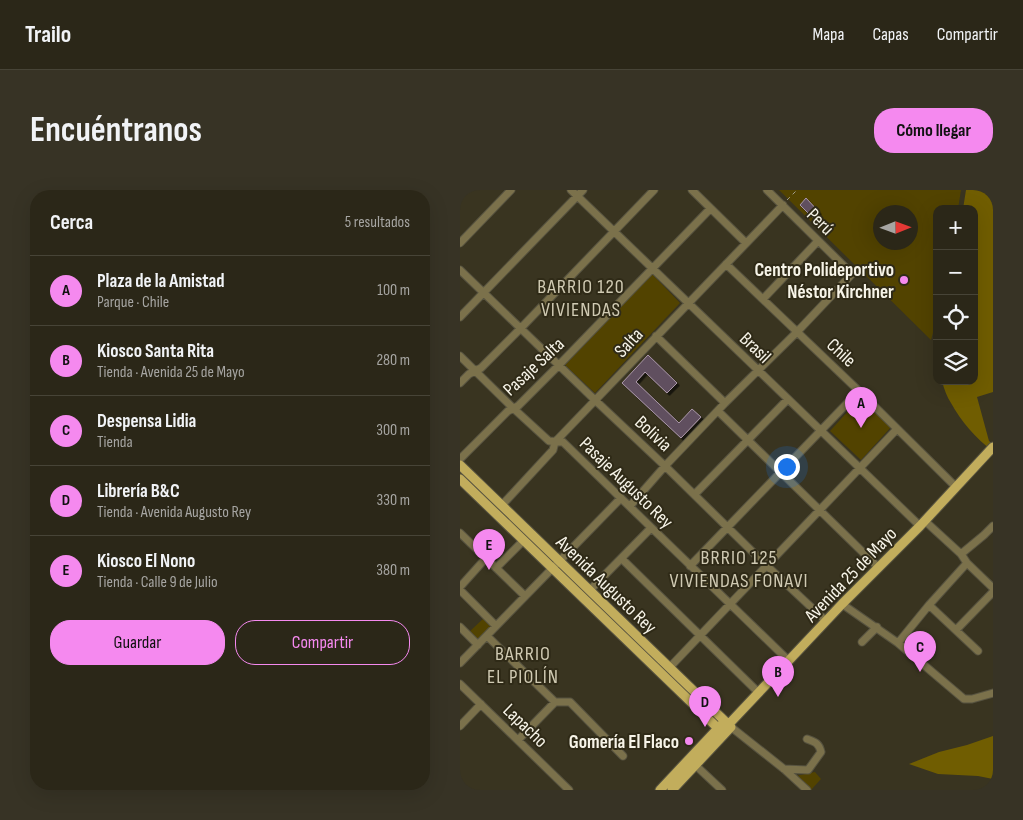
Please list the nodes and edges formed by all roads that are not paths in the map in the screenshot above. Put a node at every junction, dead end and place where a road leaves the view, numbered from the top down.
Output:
1 (511, 190) edge
2 (571, 190) edge
3 (583, 190) edge
4 (654, 190) edge
5 (692, 190) edge
6 (767, 190) edge
7 (577, 196) junction
8 (783, 205) junction
9 (710, 209) junction
10 (613, 232) junction
11 (818, 241) junction
12 (460, 243) edge
13 (746, 243) junction
14 (726, 264) junction
15 (652, 269) junction
16 (460, 270) edge
17 (484, 293) junction
18 (763, 299) junction
19 (688, 304) junction
20 (460, 317) edge
21 (522, 328) junction
22 (797, 332) junction
23 (656, 336) junction
24 (460, 356) edge
25 (559, 365) junction
26 (476, 371) junction
27 (759, 371) junction
28 (460, 383) edge
29 (859, 391) junction
30 (788, 399) junction
31 (596, 401) junction
32 (725, 403) junction
33 (513, 408) junction
34 (718, 411) junction
35 (897, 429) junction
36 (821, 431) junction
37 (747, 440) junction
38 (555, 442) junction
39 (993, 447) edge
40 (460, 460) edge
41 (460, 465) edge
42 (666, 466) junction
43 (860, 468) junction
44 (780, 472) junction
45 (460, 479) edge
46 (956, 487) junction
47 (695, 494) junction
48 (621, 498) junction
49 (502, 505) junction
50 (630, 506) junction
51 (819, 510) junction
52 (922, 524) junction
53 (728, 526) junction
54 (993, 526) edge
55 (651, 528) junction
56 (460, 533) edge
57 (524, 540) junction
58 (961, 554) junction
59 (486, 558) junction
60 (622, 559) junction
61 (560, 561) junction
62 (967, 563) junction
63 (766, 565) junction
64 (690, 566) junction
65 (496, 568) junction
66 (552, 568) junction
67 (879, 568) junction
68 (993, 588) edge
69 (460, 589) edge
70 (590, 590) junction
71 (993, 592) edge
72 (525, 596) junction
73 (730, 604) junction
74 (842, 604) junction
75 (930, 605) junction
76 (826, 621) junction
77 (496, 626) junction
78 (460, 627) edge
79 (877, 627) junction
80 (956, 630) junction
81 (701, 635) junction
82 (487, 636) junction
83 (862, 642) dead end
84 (898, 643) junction
85 (478, 645) junction
86 (978, 651) dead end
87 (789, 661) junction
88 (460, 663) edge
89 (670, 667) junction
90 (460, 684) edge
91 (759, 693) junction
92 (993, 693) edge
93 (554, 702) junction
94 (481, 704) junction
95 (729, 724) junction
96 (460, 726) edge
97 (721, 731) junction
98 (806, 738) dead end
99 (518, 740) junction
100 (623, 756) dead end
101 (692, 762) junction
102 (784, 769) junction
103 (569, 790) edge
104 (660, 790) edge
105 (672, 790) edge
106 (722, 790) edge
107 (807, 790) edge

1 - 12 street
2 - 7 street, Brasil
3 - 7 street
4 - 10 street
5 - 9 street
6 - 8 street, Perú
7 - 10 street, Brasil
7 - 17 street
8 - 11 street, Perú
8 - 13 street, Salta
9 - 13 street
9 - 15 street, Pasaje Salta
10 - 15 street, Brasil
10 - 21 street
11 - 18 street
11 - 22 street, Perú
13 - 14 street, Salta
14 - 18 street, Chile
14 - 19 street, Salta
15 - 19 street, Brasil
15 - 25 street, Pasaje Salta
16 - 17 street, Bolivia
17 - 20 street
17 - 21 street, Bolivia
18 - 22 street, Chile
19 - 23 street, Salta
19 - 27 street, Brasil
21 - 25 street, Bolivia
21 - 26 street
22 - 27 street
22 - 29 street, Chile
23 - 31 street, Salta
23 - 32 street
24 - 26 street, Pasaje Augusto Rey
25 - 31 street, Bolivia
25 - 33 street, Pasaje Salta
26 - 28 street
26 - 33 street, Pasaje Augusto Rey
27 - 30 street, Brasil
27 - 32 street
29 - 35 street, Chile
29 - 36 street
30 - 36 street, Brasil
30 - 37 street
31 - 38 street, Salta
31 - 42 street, Bolivia
32 - 34 street
33 - 38 street, Pasaje Augusto Rey
33 - 40 street, Pasaje Salta
34 - 37 street
34 - 42 street
35 - 43 street
35 - 46 street, Chile
36 - 43 street, Brasil
36 - 44 street
37 - 44 street
37 - 47 street
38 - 48 street, Pasaje Augusto Rey
38 - 49 street, Salta
39 - 46 main road, Avenida 25 de Mayo
41 - 49 main road, Avenida Augusto Rey
42 - 47 street, Bolivia
42 - 50 street
43 - 51 street
43 - 52 street, Brasil
44 - 51 street
44 - 53 street
45 - 57 main road, Avenida Augusto Rey
46 - 52 main road, Avenida 25 de Mayo
47 - 53 street, Bolivia
48 - 50 street, Pasaje Augusto Rey
48 - 61 street
49 - 61 main road, Avenida Augusto Rey
50 - 55 street, Pasaje Augusto Rey
51 - 63 street
51 - 67 street
52 - 58 street, Brasil
52 - 67 main road, Avenida 25 de Mayo
53 - 63 street, Bolivia
53 - 64 street
54 - 58 street
55 - 60 street
55 - 64 street, Pasaje Augusto Rey
56 - 59 street
57 - 65 street
57 - 66 main road, Avenida Augusto Rey
58 - 62 street, Brasil
59 - 65 street
59 - 69 street
60 - 70 street
60 - 81 street
61 - 66 street
61 - 70 main road, Avenida Augusto Rey
62 - 68 street, Brasil
62 - 75 street
63 - 73 street
63 - 76 street, Bolivia
64 - 73 street, Pasaje Augusto Rey
65 - 72 street
66 - 72 street
66 - 97 main road, Avenida Augusto Rey
67 - 74 main road, Avenida 25 de Mayo
69 - 77 street
70 - 89 main road, Avenida Augusto Rey
71 - 80 street
72 - 77 street
73 - 81 street
73 - 87 street, Pasaje Augusto Rey
74 - 76 main road, Avenida 25 de Mayo
74 - 79 street
75 - 80 street
75 - 84 street
76 - 87 main road, Avenida 25 de Mayo
77 - 82 street
78 - 85 street
79 - 83 street
79 - 84 street
80 - 86 street
81 - 89 street
81 - 91 street
82 - 85 street
82 - 93 street
84 - 92 street
85 - 88 street
87 - 91 main road, Avenida 25 de Mayo
89 - 95 main road, Avenida Augusto Rey
90 - 94 street, Lapacho
91 - 95 main road, Avenida 25 de Mayo
93 - 99 street
93 - 100 street
94 - 96 street
94 - 99 street, Lapacho
95 - 97 main road, Avenida 25 de Mayo
95 - 102 street
97 - 101 main road, Avenida 25 de Mayo
98 - 102 street
99 - 103 street, Lapacho
101 - 104 main road, Avenida 25 de Mayo
101 - 105 main road, Avenida 25 de Mayo
101 - 106 street
102 - 107 street

